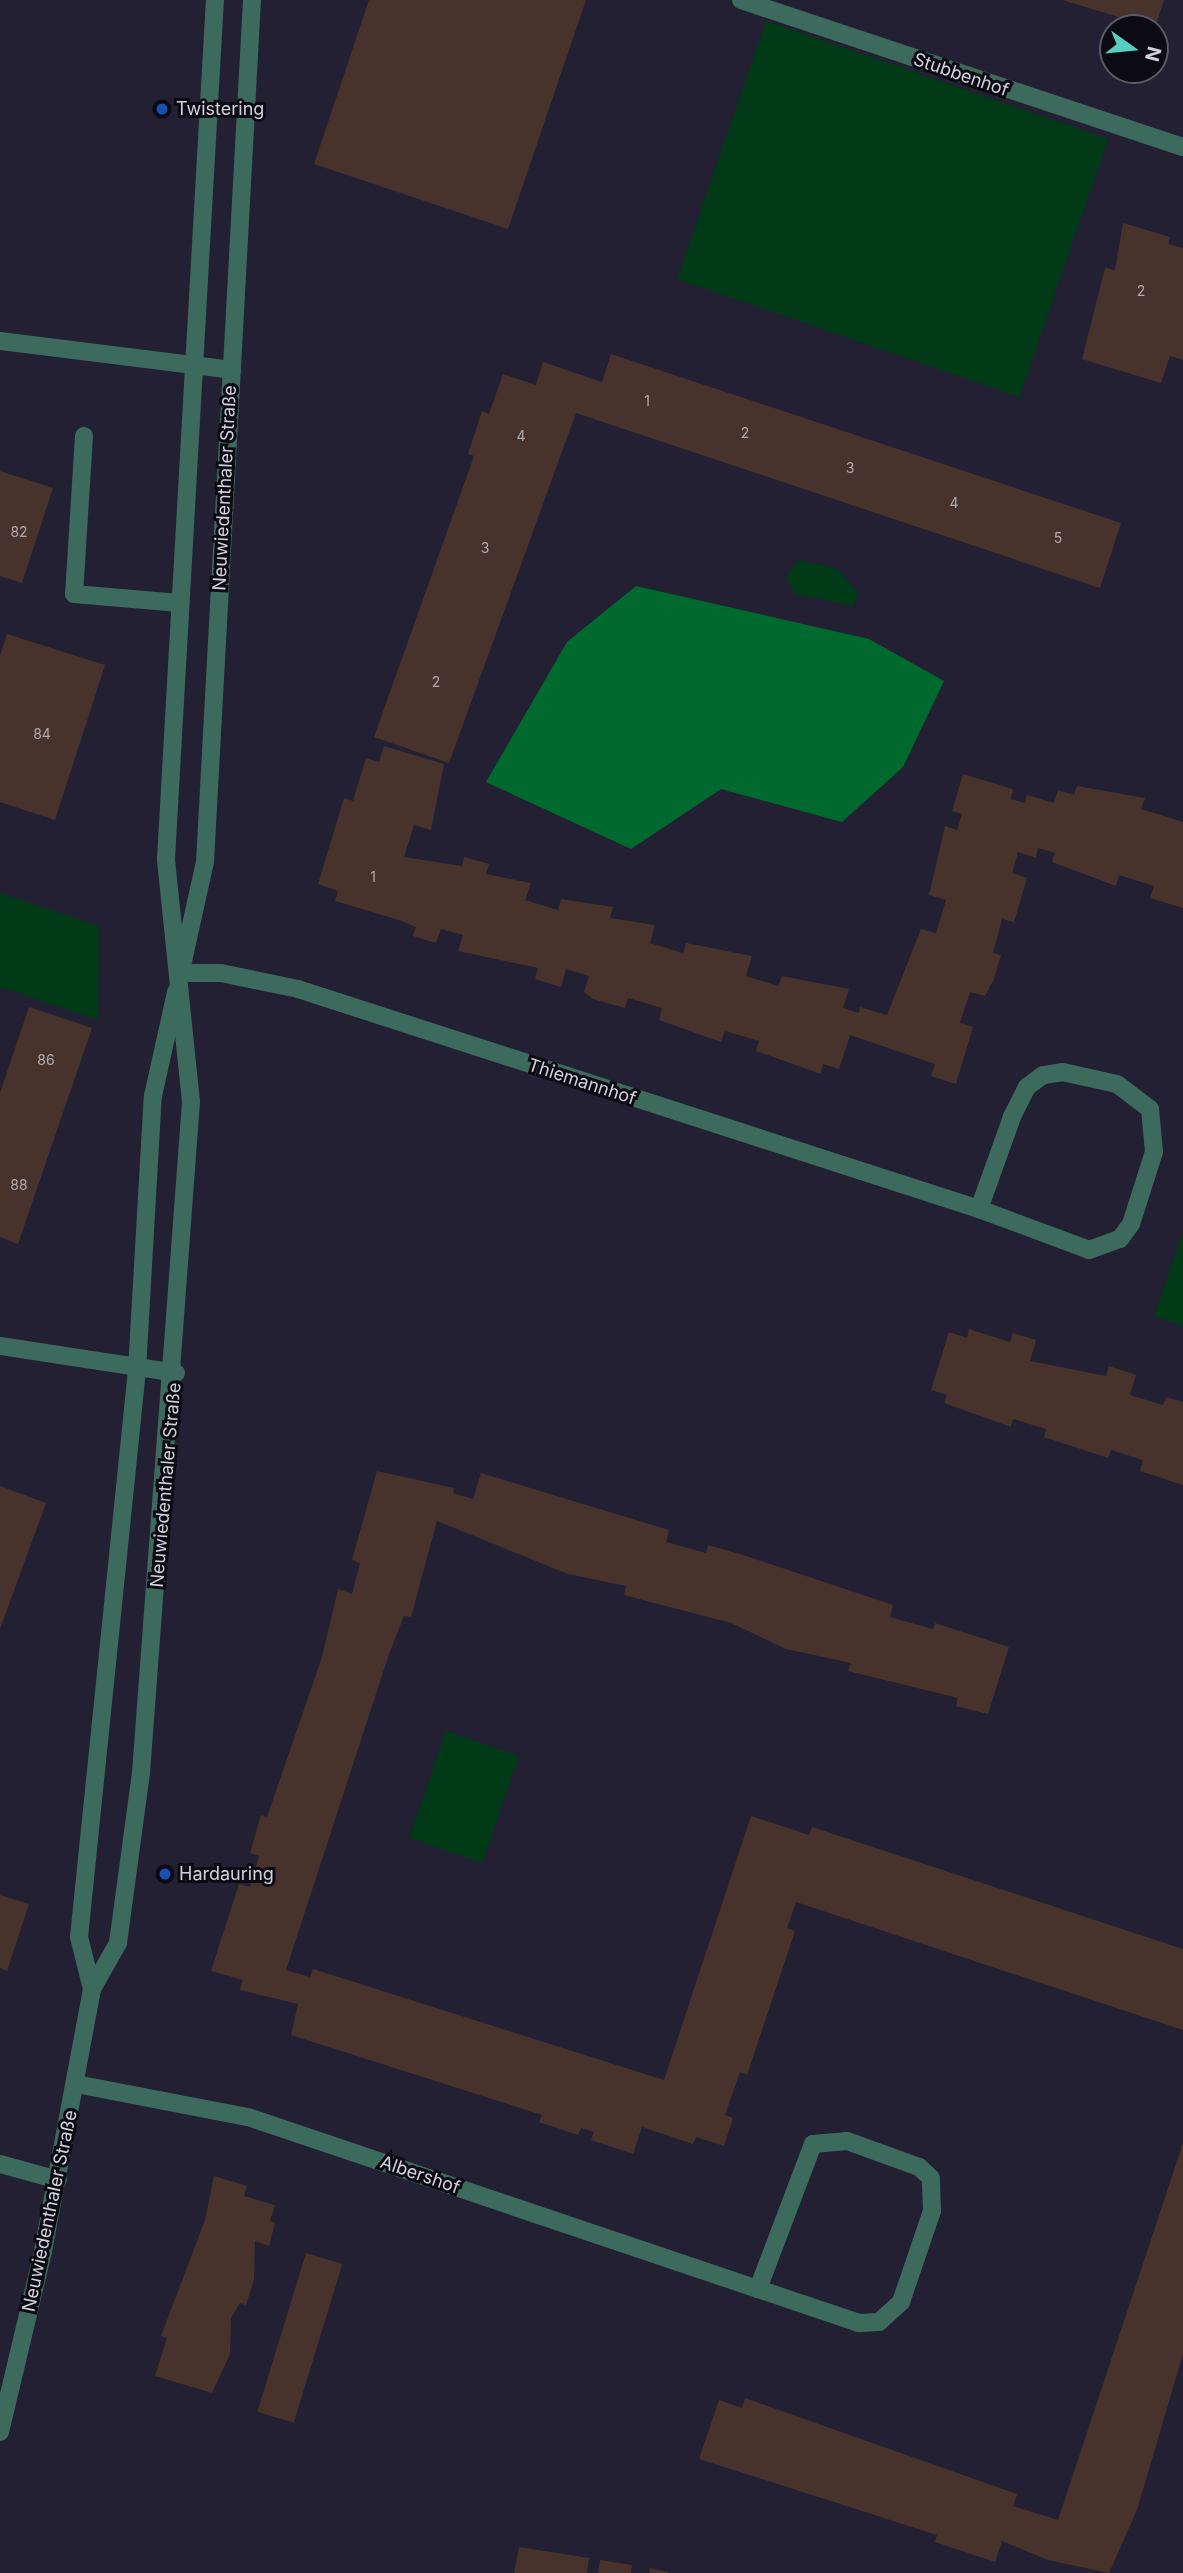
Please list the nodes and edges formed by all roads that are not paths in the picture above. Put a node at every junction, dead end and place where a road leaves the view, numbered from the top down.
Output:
1 (215, 0) edge
2 (252, 0) edge
3 (741, 0) edge
4 (1183, 147) edge
5 (0, 341) edge
6 (194, 367) junction
7 (232, 370) junction
8 (84, 436) dead end
9 (180, 603) junction
10 (181, 973) junction
11 (979, 1209) junction
12 (0, 1346) edge
13 (137, 1370) junction
14 (176, 1373) junction
15 (92, 1989) junction
16 (76, 2084) junction
17 (0, 2164) edge
18 (58, 2180) junction
19 (758, 2289) junction
20 (0, 2428) edge

1 - 6 street, Neuwiedenthaler Straße
2 - 7 street, Neuwiedenthaler Straße
3 - 4 street, Stubbenhof
5 - 6 street
6 - 7 street
6 - 9 street, Neuwiedenthaler Straße
7 - 10 street, Neuwiedenthaler Straße
8 - 9 street
9 - 10 street, Neuwiedenthaler Straße
10 - 11 street, Thiemannhof
10 - 13 street, Neuwiedenthaler Straße
10 - 14 street, Neuwiedenthaler Straße
11 - 11 street, Thiemannhof
12 - 13 street
13 - 14 street
13 - 15 street, Neuwiedenthaler Straße
14 - 15 street, Neuwiedenthaler Straße
15 - 16 street, Neuwiedenthaler Straße
16 - 18 street, Neuwiedenthaler Straße
16 - 19 street, Albershof
17 - 18 street
18 - 20 street, Neuwiedenthaler Straße
19 - 19 street, Albershof

